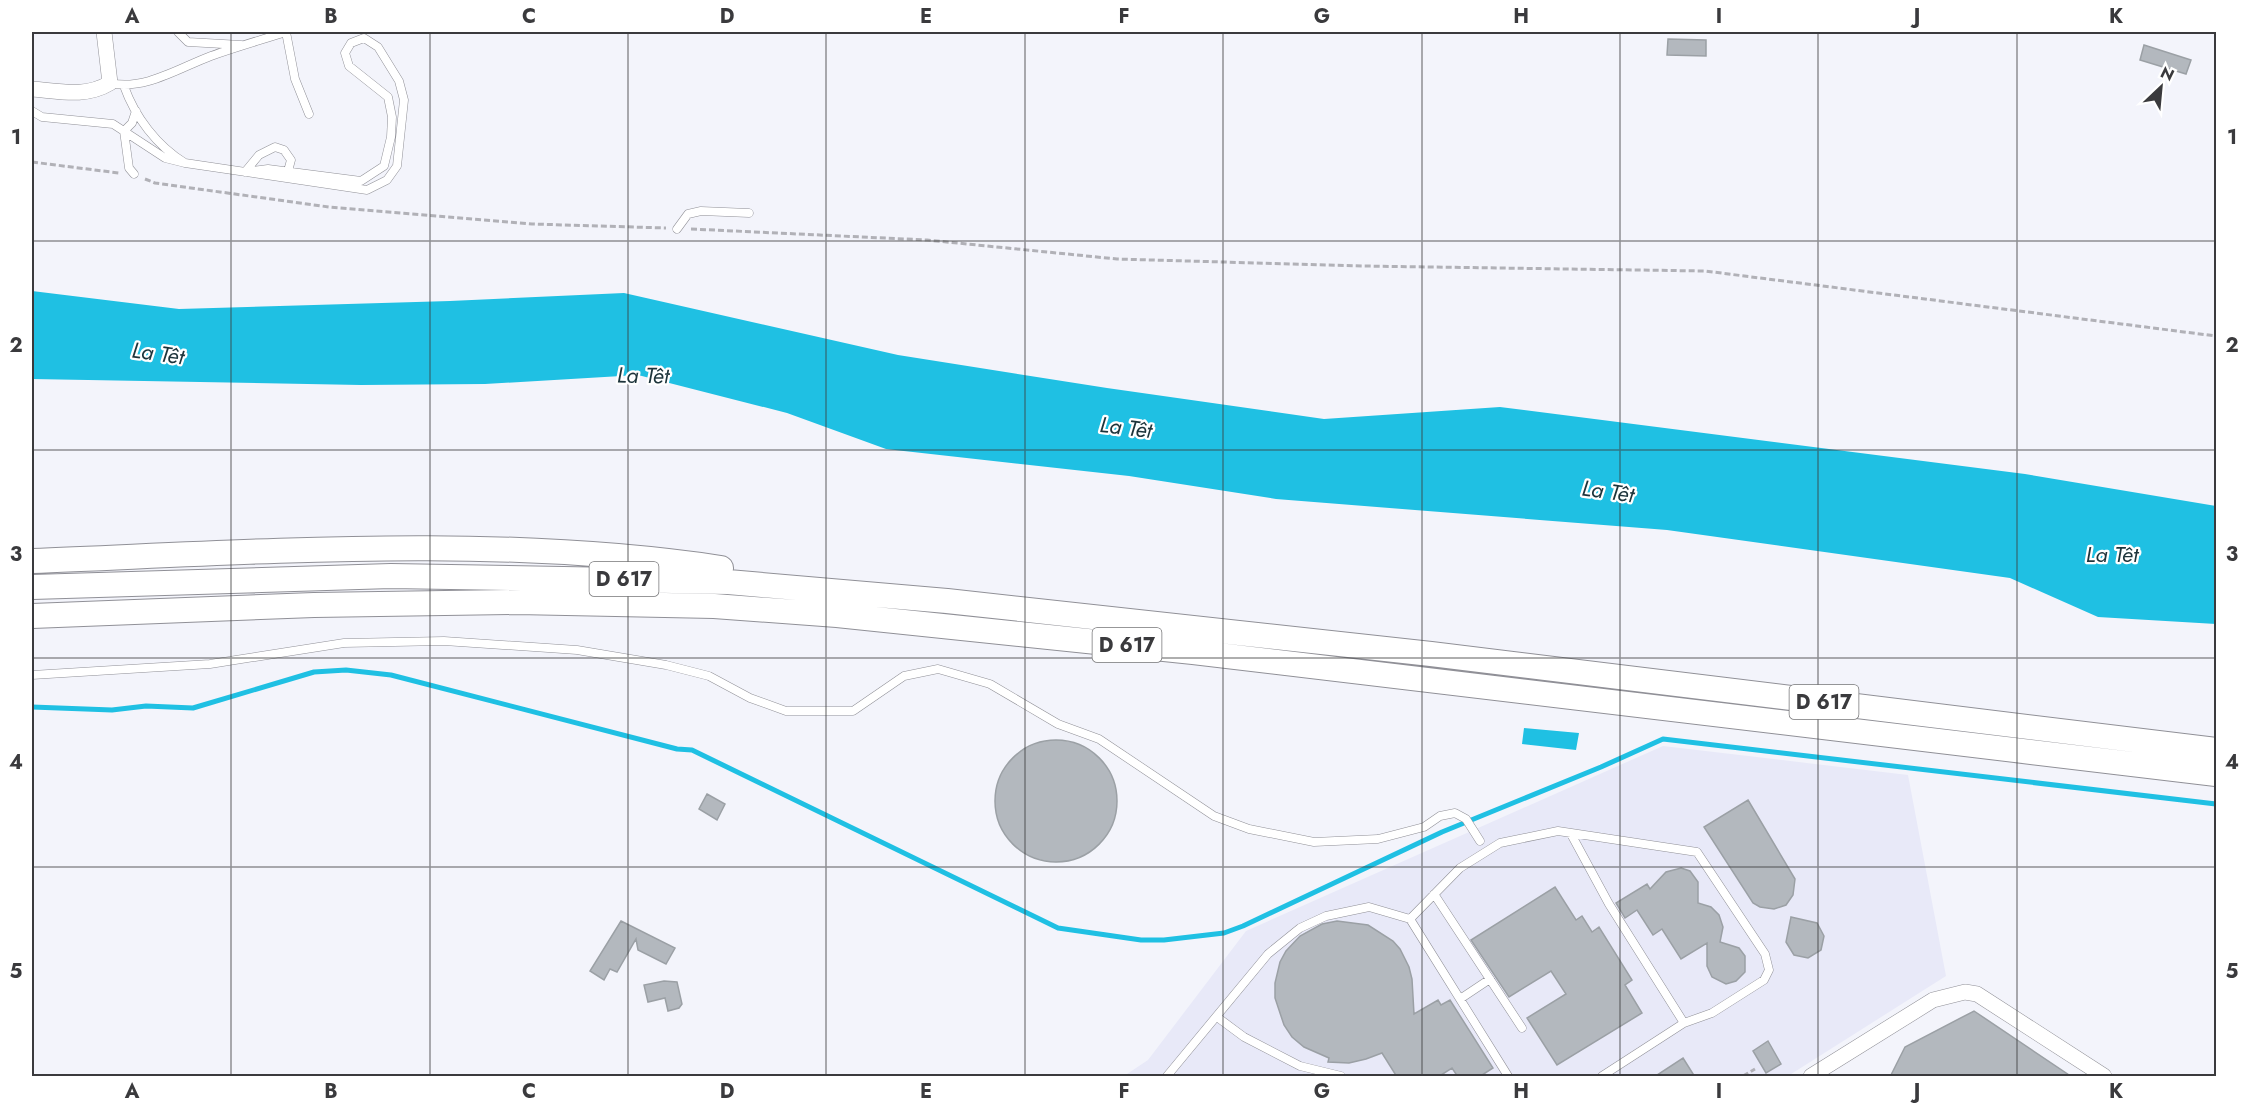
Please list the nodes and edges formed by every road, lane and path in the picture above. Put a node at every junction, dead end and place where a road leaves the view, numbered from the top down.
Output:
1 (104, 32) edge
2 (178, 32) edge
3 (286, 32) edge
4 (245, 45) junction
5 (117, 84) junction
6 (32, 89) edge
7 (32, 111) edge
8 (136, 111) junction
9 (309, 114) dead end
10 (124, 131) junction
11 (32, 162) edge
12 (185, 163) junction
13 (288, 171) junction
14 (245, 172) junction
15 (134, 174) junction
16 (749, 213) dead end
17 (677, 228) junction
18 (2217, 336) edge
19 (32, 561) edge
20 (32, 587) edge
21 (947, 601) junction
22 (32, 616) edge
23 (32, 675) edge
24 (2217, 750) edge
25 (2217, 774) edge
26 (1571, 834) junction
27 (1480, 841) dead end
28 (1434, 894) junction
29 (1410, 919) junction
30 (1490, 979) junction
31 (1460, 999) junction
32 (1217, 1017) junction
33 (1684, 1023) junction
34 (1522, 1028) dead end
35 (1755, 1069) dead end
36 (1167, 1077) edge
37 (1341, 1077) edge
38 (1508, 1077) edge
39 (1602, 1077) edge
40 (1743, 1077) edge
41 (1811, 1077) edge
42 (2104, 1077) edge

1 - 5 street
2 - 4 lane
3 - 4 lane
3 - 9 lane
4 - 5 lane
5 - 6 street
5 - 8 lane
7 - 10 lane
8 - 10 lane
8 - 12 lane
10 - 12 lane
10 - 15 lane
11 - 15 path
12 - 14 lane
13 - 14 lane
13 - 14 lane
13 - 14 lane
15 - 17 path
16 - 17 lane
17 - 18 path
19 - 21 highway
20 - 21 highway, D 617
21 - 24 highway, D 617
22 - 25 highway, D 617
23 - 27 lane
26 - 28 lane
26 - 33 lane
26 - 33 lane
28 - 29 lane
28 - 30 lane
29 - 31 lane
29 - 32 lane
30 - 31 lane
30 - 34 lane
31 - 38 lane
32 - 36 lane
32 - 37 lane
33 - 39 lane
35 - 40 path
41 - 42 street

